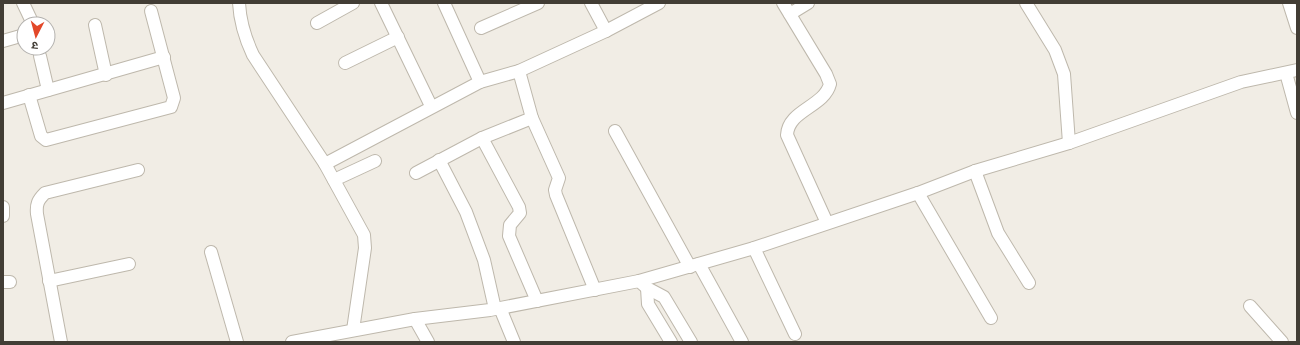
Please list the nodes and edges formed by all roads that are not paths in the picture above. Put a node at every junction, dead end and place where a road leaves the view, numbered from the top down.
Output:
1 (23, 3) edge
2 (239, 3) edge
3 (353, 3) edge
4 (381, 3) edge
5 (444, 3) edge
6 (538, 3) edge
7 (591, 3) edge
8 (659, 3) edge
9 (783, 3) edge
10 (808, 3) edge
11 (1026, 3) edge
12 (1289, 3) edge
13 (151, 11) dead end
14 (790, 14) junction
15 (29, 16) edge
16 (317, 23) dead end
17 (95, 25) dead end
18 (481, 28) dead end
19 (1297, 28) edge
20 (606, 31) junction
21 (16, 37) edge
22 (398, 37) junction
23 (3, 41) edge
24 (40, 56) dead end
25 (164, 58) junction
26 (346, 63) dead end
27 (519, 71) junction
28 (1292, 72) edge
29 (106, 75) junction
30 (480, 82) junction
31 (48, 90) junction
32 (29, 96) junction
33 (3, 102) edge
34 (431, 106) junction
35 (1297, 113) edge
36 (532, 118) junction
37 (615, 131) dead end
38 (482, 138) junction
39 (1068, 143) junction
40 (439, 160) junction
41 (375, 161) dead end
42 (326, 164) junction
43 (138, 170) dead end
44 (975, 171) junction
45 (416, 173) dead end
46 (334, 180) junction
47 (918, 193) junction
48 (3, 207) edge
49 (3, 216) edge
50 (827, 223) junction
51 (754, 248) junction
52 (211, 252) dead end
53 (129, 264) dead end
54 (695, 265) junction
55 (50, 281) junction
56 (1029, 283) dead end
57 (643, 285) junction
58 (596, 290) junction
59 (537, 301) junction
60 (1250, 306) dead end
61 (498, 309) junction
62 (991, 318) dead end
63 (415, 319) junction
64 (353, 330) junction
65 (795, 334) dead end
66 (61, 342) edge
67 (237, 342) edge
68 (292, 342) edge
69 (428, 342) edge
70 (514, 342) edge
71 (671, 342) edge
72 (691, 342) edge
73 (742, 342) edge
74 (1282, 342) edge

1 - 15 street
2 - 42 street
3 - 16 street
4 - 22 street
5 - 30 street
6 - 18 street
7 - 20 street
8 - 20 street
9 - 14 street
10 - 14 street
11 - 39 street
12 - 19 street
13 - 25 street
14 - 50 street
17 - 29 street
20 - 27 street
21 - 23 street
22 - 26 street
22 - 34 street
24 - 31 street
25 - 29 street
25 - 32 street
27 - 30 street
27 - 36 street
28 - 35 street
28 - 39 street
29 - 31 street
30 - 34 street
31 - 32 street
32 - 33 street
34 - 42 street
36 - 38 street
36 - 58 street
37 - 54 street
38 - 40 street
38 - 59 street
39 - 44 street
40 - 45 street
40 - 61 street
41 - 46 street
42 - 46 street
43 - 55 street
44 - 47 street
44 - 56 street
46 - 64 street
47 - 50 street
47 - 62 street
48 - 49 street
50 - 51 street
51 - 54 street
51 - 65 street
52 - 67 street
53 - 55 street
54 - 57 street
54 - 73 street
55 - 66 street
57 - 58 street
57 - 71 street
57 - 72 street
58 - 59 street
59 - 61 street
60 - 74 street
61 - 63 street
61 - 70 street
63 - 64 street
63 - 69 street
64 - 68 street

